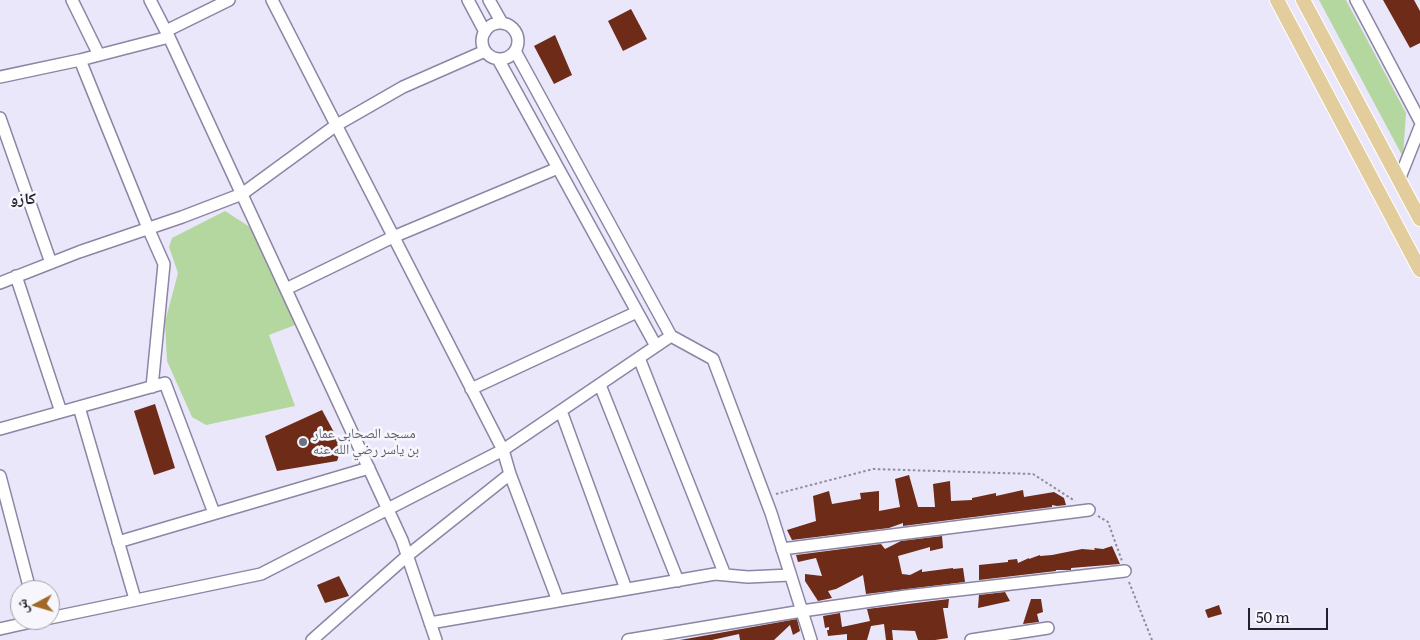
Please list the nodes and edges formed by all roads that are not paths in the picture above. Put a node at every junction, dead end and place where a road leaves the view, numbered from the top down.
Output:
1 (72, 0) edge
2 (150, 0) edge
3 (229, 0) edge
4 (272, 0) edge
5 (468, 0) edge
6 (489, 0) edge
7 (1277, 0) edge
8 (1303, 0) edge
9 (1356, 0) edge
10 (502, 23) junction
11 (485, 32) junction
12 (167, 34) junction
13 (485, 51) junction
14 (515, 51) junction
15 (99, 55) junction
16 (498, 59) junction
17 (80, 60) junction
18 (0, 77) edge
19 (0, 118) edge
20 (1420, 121) edge
21 (335, 126) junction
22 (1420, 127) edge
23 (558, 168) junction
24 (1399, 180) junction
25 (242, 194) junction
26 (1420, 219) edge
27 (148, 228) junction
28 (393, 237) junction
29 (51, 262) junction
30 (1420, 270) edge
31 (16, 276) junction
32 (0, 283) edge
33 (286, 289) junction
34 (637, 312) junction
35 (671, 336) junction
36 (656, 346) junction
37 (639, 358) junction
38 (600, 384) junction
39 (152, 386) junction
40 (471, 388) junction
41 (78, 407) junction
42 (561, 411) junction
43 (62, 412) junction
44 (0, 429) edge
45 (503, 450) junction
46 (369, 468) junction
47 (510, 474) junction
48 (0, 476) edge
49 (386, 510) junction
50 (1089, 510) road end
51 (214, 513) junction
52 (118, 542) junction
53 (782, 550) junction
54 (407, 556) junction
55 (1126, 570) road end
56 (725, 575) junction
57 (790, 575) junction
58 (27, 580) edge
59 (678, 581) junction
60 (626, 590) junction
61 (135, 599) junction
62 (558, 601) junction
63 (802, 611) junction
64 (60, 616) edge
65 (430, 623) junction
66 (1048, 628) dead end
67 (312, 640) edge
68 (436, 640) edge
69 (628, 640) edge
70 (811, 640) edge
71 (971, 640) edge

1 - 15 street
2 - 12 street
3 - 12 street
4 - 21 street
5 - 11 street
6 - 10 street
7 - 30 main road
8 - 24 main road
9 - 20 street
10 - 11 street
10 - 14 street
11 - 13 street
12 - 15 street
12 - 25 street
13 - 16 street
13 - 21 street
14 - 16 street
14 - 35 street
15 - 17 street
16 - 23 street
17 - 18 street
17 - 27 street
19 - 29 street
21 - 25 street
21 - 28 street
22 - 24 street
23 - 28 street
23 - 34 street
24 - 26 main road
25 - 27 street
25 - 33 street
27 - 29 street
27 - 39 street
28 - 33 street
28 - 40 street
29 - 31 street
31 - 32 street
31 - 43 street
33 - 46 street
34 - 36 street
34 - 40 street
35 - 36 street
35 - 53 street
36 - 37 street
37 - 38 street
37 - 56 street
38 - 42 street
38 - 59 street
39 - 41 street
39 - 51 street
40 - 45 street
41 - 43 street
41 - 52 street
42 - 45 street
42 - 60 street
43 - 44 street
45 - 47 street
45 - 49 street
46 - 49 street
46 - 51 street
47 - 54 street
47 - 62 street
48 - 58 street
49 - 54 street
49 - 61 street
50 - 53 street
51 - 52 street
52 - 61 street
53 - 57 street
54 - 65 street
54 - 67 street
55 - 63 street
56 - 57 street
56 - 59 street
57 - 63 street
59 - 60 street
60 - 62 street
61 - 64 street
62 - 65 street
63 - 69 street
63 - 70 street
65 - 68 street
66 - 71 street

